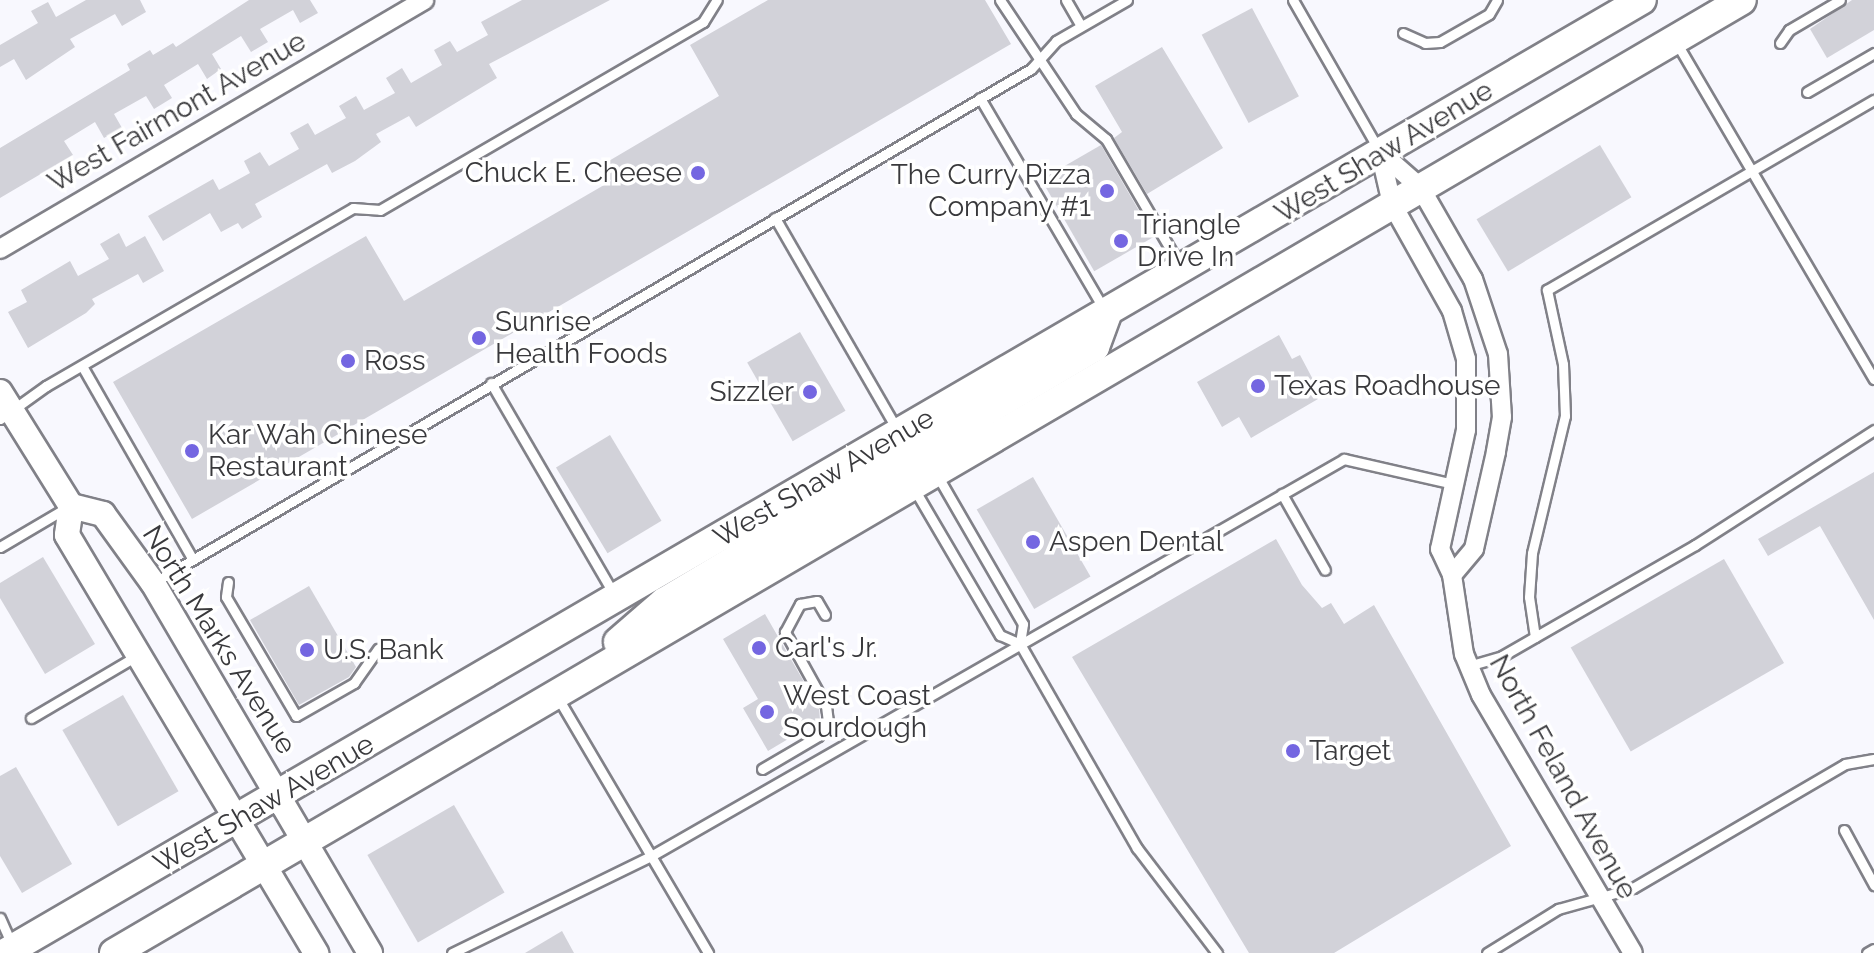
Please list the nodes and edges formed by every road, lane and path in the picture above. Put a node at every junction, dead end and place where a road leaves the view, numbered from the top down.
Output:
1 (424, 0) edge
2 (717, 0) edge
3 (1000, 0) edge
4 (1066, 0) edge
5 (1127, 0) edge
6 (1293, 0) edge
7 (1497, 0) edge
8 (1642, 0) edge
9 (1716, 0) edge
10 (1742, 0) edge
11 (1840, 0) edge
12 (1081, 26) junction
13 (1403, 33) dead end
14 (1674, 39) junction
15 (1780, 43) dead end
16 (1874, 53) edge
17 (1041, 59) junction
18 (1807, 92) dead end
19 (980, 98) junction
20 (1874, 100) edge
21 (1380, 152) junction
22 (1752, 171) junction
23 (1420, 187) junction
24 (1392, 204) junction
25 (775, 218) junction
26 (0, 249) edge
27 (1183, 270) junction
28 (1107, 314) junction
29 (82, 366) junction
30 (1874, 379) edge
31 (491, 383) junction
32 (4, 407) edge
33 (1874, 430) edge
34 (900, 435) junction
35 (922, 477) junction
36 (1454, 484) junction
37 (1282, 494) junction
38 (71, 506) junction
39 (0, 547) edge
40 (191, 556) junction
41 (1325, 570) dead end
42 (1452, 575) junction
43 (228, 582) dead end
44 (153, 583) junction
45 (616, 598) junction
46 (825, 615) dead end
47 (1535, 637) junction
48 (1020, 644) junction
49 (378, 649) dead end
50 (141, 654) junction
51 (1468, 666) junction
52 (557, 695) junction
53 (31, 718) dead end
54 (1874, 759) edge
55 (762, 769) dead end
56 (279, 795) junction
57 (239, 819) junction
58 (1844, 830) dead end
59 (306, 841) junction
60 (651, 856) junction
61 (265, 864) junction
62 (1874, 885) edge
63 (1598, 899) junction
64 (0, 918) edge
65 (1874, 949) edge
66 (9, 951) edge
67 (114, 953) edge
68 (316, 953) edge
69 (370, 953) edge
70 (452, 953) edge
71 (708, 953) edge
72 (1217, 953) edge
73 (1487, 953) edge
74 (1633, 953) edge
75 (1867, 953) edge

1 - 26 street, West Fairmont Avenue
2 - 29 lane
3 - 17 lane
4 - 12 lane
5 - 12 lane
6 - 21 lane
7 - 13 lane
8 - 21 main road, West Shaw Avenue
9 - 14 main road
10 - 14 main road, West Shaw Avenue
11 - 15 lane
12 - 17 lane
14 - 22 lane
14 - 23 main road, West Shaw Avenue
16 - 18 lane
17 - 19 lane
17 - 27 lane
19 - 25 lane
19 - 28 lane
20 - 22 lane
21 - 23 street
21 - 24 street, North Feland Avenue
21 - 27 main road, West Shaw Avenue
22 - 30 lane
22 - 47 lane
23 - 24 main road, West Shaw Avenue
23 - 42 street
24 - 35 main road, West Shaw Avenue
24 - 36 street, North Feland Avenue
25 - 31 lane
25 - 34 lane
27 - 28 main road, West Shaw Avenue
28 - 34 main road, West Shaw Avenue
28 - 35 main road
29 - 32 lane
29 - 40 lane
31 - 40 lane
31 - 45 lane
32 - 38 main road
33 - 47 lane
34 - 45 main road, West Shaw Avenue
34 - 52 main road
35 - 48 lane
35 - 48 lane
35 - 52 main road, West Shaw Avenue
36 - 37 lane
36 - 42 street, North Feland Avenue
37 - 41 lane
37 - 48 lane
38 - 39 lane
38 - 44 main road, North Marks Avenue
38 - 50 main road
40 - 44 lane
42 - 51 street, North Feland Avenue
43 - 49 lane
44 - 56 main road, North Marks Avenue
45 - 56 main road, West Shaw Avenue
46 - 55 lane
47 - 51 lane
48 - 60 lane
48 - 72 lane
50 - 53 lane
50 - 57 main road
51 - 63 street, North Feland Avenue
52 - 59 main road, West Shaw Avenue
52 - 60 lane
54 - 63 lane
56 - 57 main road, West Shaw Avenue
56 - 59 main road, North Marks Avenue
57 - 61 main road
57 - 66 main road, West Shaw Avenue
58 - 62 lane
59 - 61 main road, West Shaw Avenue
59 - 69 main road, North Marks Avenue
60 - 70 lane
60 - 71 lane
61 - 67 main road, West Shaw Avenue
61 - 68 main road
63 - 73 lane
63 - 74 street, North Feland Avenue
64 - 66 lane
65 - 75 lane

